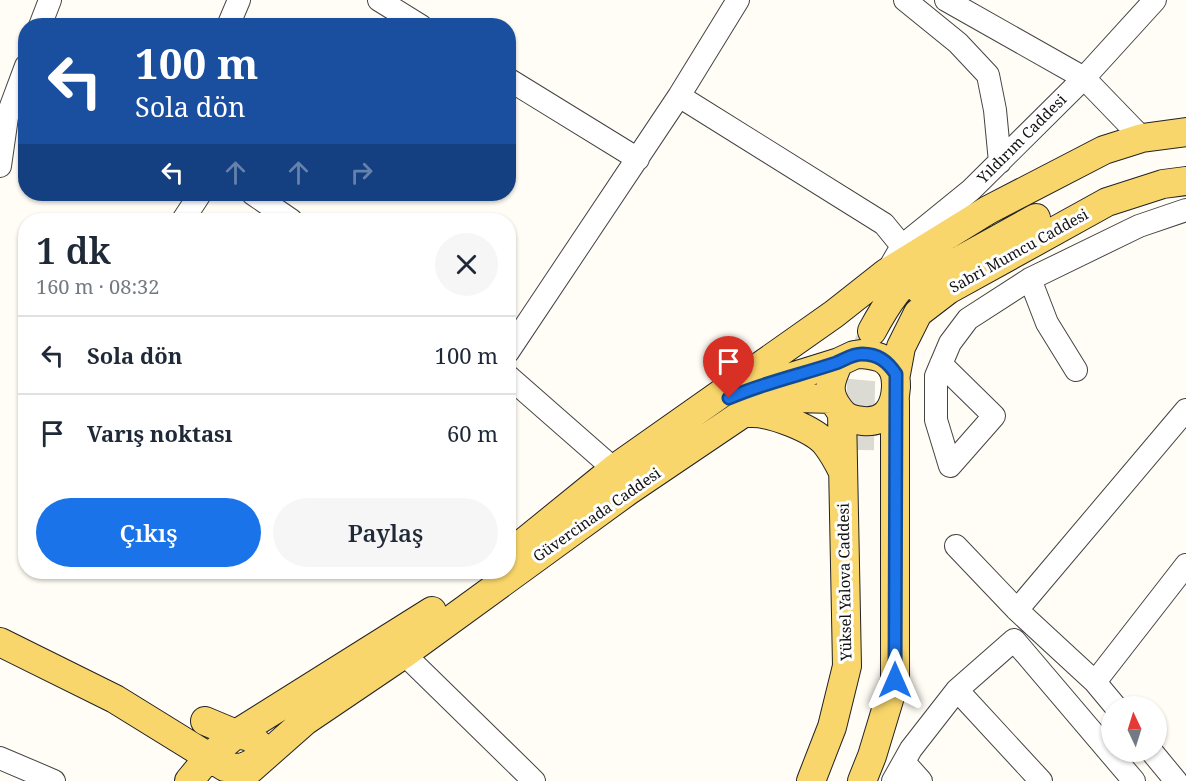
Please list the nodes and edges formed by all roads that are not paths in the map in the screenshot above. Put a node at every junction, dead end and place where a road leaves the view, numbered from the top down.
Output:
1 (50, 0) edge
2 (239, 0) edge
3 (379, 0) edge
4 (738, 0) edge
5 (947, 0) edge
6 (1155, 0) edge
7 (909, 3) edge
8 (43, 18) edge
9 (231, 18) edge
10 (408, 18) edge
11 (1084, 78) junction
12 (516, 84) edge
13 (18, 94) edge
14 (679, 96) junction
15 (11, 118) edge
16 (1186, 132) edge
17 (1142, 138) junction
18 (1186, 147) edge
19 (638, 159) junction
20 (1000, 162) junction
21 (1186, 164) edge
22 (0, 166) edge
23 (1186, 181) edge
24 (263, 201) edge
25 (1186, 210) edge
26 (281, 213) edge
27 (902, 246) junction
28 (886, 273) junction
29 (1030, 279) junction
30 (516, 340) edge
31 (847, 359) junction
32 (941, 364) dead end
33 (1076, 370) dead end
34 (516, 383) edge
35 (895, 388) junction
36 (837, 406) junction
37 (1186, 410) edge
38 (695, 412) junction
39 (742, 414) junction
40 (859, 457) junction
41 (614, 469) junction
42 (956, 546) dead end
43 (516, 549) edge
44 (1186, 565) edge
45 (516, 573) edge
46 (479, 579) edge
47 (508, 579) edge
48 (1017, 610) junction
49 (0, 642) edge
50 (404, 654) junction
51 (1095, 682) junction
52 (957, 690) junction
53 (1107, 696) edge
54 (115, 699) junction
55 (286, 703) junction
56 (205, 721) junction
57 (236, 734) junction
58 (0, 758) edge
59 (208, 758) junction
60 (1160, 762) edge
61 (263, 770) edge
62 (899, 772) edge
63 (54, 781) edge
64 (189, 781) edge
65 (236, 781) edge
66 (534, 781) edge
67 (811, 781) edge
68 (823, 781) edge
69 (844, 781) edge
70 (862, 781) edge
71 (921, 781) edge
72 (1041, 781) edge
73 (1134, 781) edge
74 (1176, 781) edge

1 - 8 street
2 - 9 street
3 - 10 street
4 - 14 street
5 - 7 street
5 - 11 street
6 - 11 street, Yıldırım Caddesi
7 - 20 street
11 - 17 street
11 - 20 street, Yıldırım Caddesi
12 - 19 street
13 - 15 street
14 - 19 street
14 - 27 street
15 - 22 street
16 - 17 main road
17 - 28 main road
18 - 21 main road
19 - 30 street
20 - 27 street, Yıldırım Caddesi
23 - 35 main road, Sabri Mumcu Caddesi
24 - 26 street
25 - 29 street
27 - 28 street, Yıldırım Caddesi
28 - 31 main road
28 - 38 main road, Güvercinada Caddesi
29 - 32 street
29 - 33 street
31 - 35 main road
31 - 36 main road
31 - 38 main road
34 - 41 street
35 - 36 main road
35 - 70 main road
36 - 39 main road, Güvercinada Caddesi
36 - 40 main road, Yüksel Yalova Caddesi
37 - 48 street
38 - 41 main road, Güvercinada Caddesi
39 - 40 main road
39 - 45 main road, Güvercinada Caddesi
40 - 67 main road, Yüksel Yalova Caddesi
40 - 68 main road
40 - 69 main road
41 - 43 main road, Güvercinada Caddesi
42 - 48 street
44 - 51 street
46 - 55 main road
47 - 50 main road, Güvercinada Caddesi
48 - 51 street
49 - 54 main road
50 - 61 main road, Güvercinada Caddesi
50 - 66 street
51 - 53 street
52 - 62 street
52 - 72 street
52 - 73 street
54 - 56 main road
54 - 59 main road
55 - 56 main road
55 - 57 main road
56 - 57 main road
57 - 59 main road
57 - 61 main road
58 - 63 street
59 - 61 main road
59 - 64 main road
59 - 65 main road
60 - 74 street
61 - 65 main road, Güvercinada Caddesi
62 - 71 street

